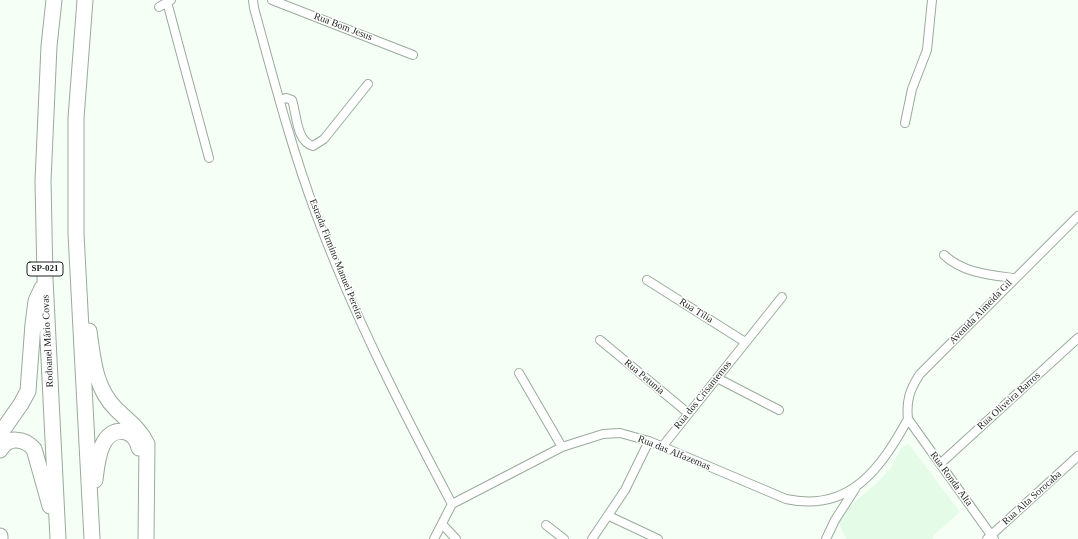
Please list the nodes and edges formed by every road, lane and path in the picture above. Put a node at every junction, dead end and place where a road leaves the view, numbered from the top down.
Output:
1 (54, 0) edge
2 (85, 0) edge
3 (253, 0) edge
4 (272, 0) edge
5 (932, 0) edge
6 (169, 1) edge
7 (159, 7) dead end
8 (413, 55) dead end
9 (368, 84) dead end
10 (280, 100) junction
11 (905, 123) dead end
12 (209, 158) dead end
13 (1078, 216) edge
14 (944, 255) dead end
15 (1014, 278) junction
16 (45, 279) junction
17 (647, 280) dead end
18 (78, 293) junction
19 (782, 297) dead end
20 (1078, 338) edge
21 (600, 340) dead end
22 (745, 342) junction
23 (519, 373) dead end
24 (717, 378) junction
25 (779, 410) dead end
26 (688, 413) junction
27 (908, 419) junction
28 (0, 434) edge
29 (649, 441) junction
30 (562, 447) junction
31 (662, 447) junction
32 (0, 450) edge
33 (1078, 456) edge
34 (940, 464) junction
35 (146, 476) junction
36 (855, 488) junction
37 (452, 504) junction
38 (90, 513) junction
39 (609, 516) junction
40 (56, 520) junction
41 (442, 524) junction
42 (546, 525) dead end
43 (0, 536) edge
44 (991, 538) edge
45 (0, 539) edge
46 (58, 539) edge
47 (92, 539) edge
48 (146, 539) edge
49 (434, 539) edge
50 (456, 539) edge
51 (564, 539) edge
52 (592, 539) edge
53 (658, 539) edge
54 (826, 539) edge

1 - 16 highway, Rodoanel Mário Covas / SP-021
2 - 18 highway, SP-021
3 - 10 street, Estrada Firmino Manuel Pereira
4 - 8 street, Rua Bom Jesus
5 - 11 street
6 - 7 street
6 - 12 street
9 - 10 street
10 - 37 street, Estrada Firmino Manuel Pereira
13 - 15 street, Avenida Almeida Gil
14 - 15 street
15 - 27 street, Avenida Almeida Gil
16 - 28 highway
16 - 40 highway, Rodoanel Mário Covas / SP-021
17 - 22 street, Rua Tília
18 - 35 highway
18 - 38 highway, SP-021
19 - 22 street, Rua dos Crisantemos
20 - 34 street, Rua Oliveira Barros
21 - 26 street, Rua Petunia
22 - 24 street, Rua dos Crisantemos
23 - 30 street
24 - 25 street
24 - 26 street, Rua dos Crisantemos
26 - 31 street, Rua dos Crisantemos
27 - 34 street, Rua Ronda Alta
27 - 36 street, Rua das Alfazemas
29 - 30 street, Rua das Alfazemas
29 - 31 street, Rua das Alfazemas
29 - 39 street
30 - 37 street, Rua das Alfazemas
31 - 36 street, Rua das Alfazemas
32 - 40 highway
33 - 44 street, Rua Alta Sorocaba
34 - 44 street, Rua Ronda Alta
35 - 38 highway
35 - 48 highway
36 - 54 street
37 - 41 street
38 - 47 highway, SP-021
39 - 52 street
39 - 53 street
40 - 46 highway, Rodoanel Mário Covas / SP-021
41 - 49 street
41 - 50 street
42 - 51 street
43 - 45 highway

